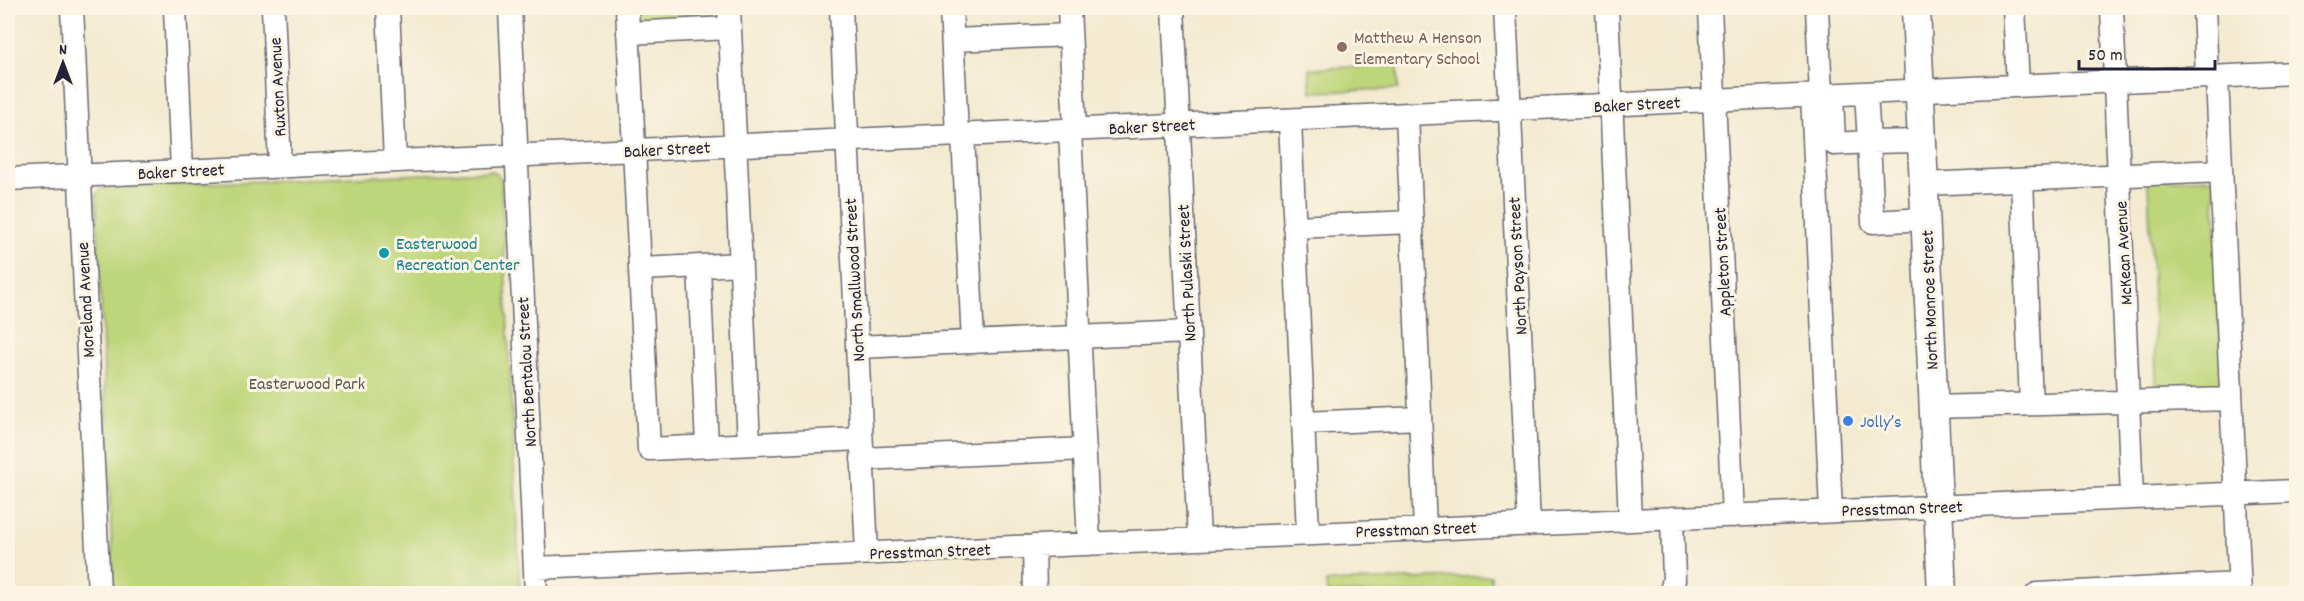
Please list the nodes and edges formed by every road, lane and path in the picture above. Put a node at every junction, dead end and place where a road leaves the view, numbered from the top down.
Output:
1 (72, 8) edge
2 (175, 8) edge
3 (273, 8) edge
4 (388, 8) edge
5 (510, 8) edge
6 (627, 8) edge
7 (842, 8) edge
8 (951, 8) edge
9 (1069, 8) edge
10 (1173, 8) edge
11 (1505, 8) edge
12 (1607, 8) edge
13 (1710, 8) edge
14 (1817, 8) edge
15 (1916, 8) edge
16 (2014, 8) edge
17 (2112, 8) edge
18 (2204, 8) edge
19 (729, 18) edge
20 (628, 33) junction
21 (1070, 35) junction
22 (953, 40) junction
23 (2296, 73) edge
24 (2212, 77) junction
25 (2115, 81) junction
26 (2018, 86) junction
27 (1920, 91) junction
28 (1866, 93) junction
29 (1822, 95) junction
30 (1714, 100) junction
31 (1611, 105) junction
32 (1510, 109) junction
33 (1407, 114) junction
34 (1290, 120) junction
35 (1179, 125) junction
36 (1072, 130) junction
37 (960, 135) junction
38 (848, 140) junction
39 (1921, 141) junction
40 (1869, 142) junction
41 (735, 145) junction
42 (633, 150) junction
43 (516, 155) junction
44 (395, 161) junction
45 (280, 166) junction
46 (182, 171) junction
47 (2221, 171) junction
48 (2120, 175) junction
49 (79, 176) junction
50 (8, 179) edge
51 (2022, 180) junction
52 (1924, 184) junction
53 (1925, 219) junction
54 (1412, 222) junction
55 (1294, 227) junction
56 (741, 264) junction
57 (699, 266) junction
58 (640, 269) junction
59 (1188, 332) junction
60 (1080, 337) junction
61 (973, 342) junction
62 (857, 347) junction
63 (2231, 399) junction
64 (2129, 402) junction
65 (2031, 404) junction
66 (1933, 407) junction
67 (1420, 418) junction
68 (1303, 423) junction
69 (749, 444) junction
70 (707, 446) junction
71 (862, 449) junction
72 (1085, 449) junction
73 (2296, 491) edge
74 (2235, 494) junction
75 (2133, 498) junction
76 (1938, 507) junction
77 (1831, 511) junction
78 (1733, 516) junction
79 (1672, 518) junction
80 (1630, 520) junction
81 (1529, 525) junction
82 (1425, 529) junction
83 (1308, 534) junction
84 (1199, 539) junction
85 (1089, 543) junction
86 (1034, 546) junction
87 (867, 553) junction
88 (536, 568) junction
89 (2240, 589) edge
90 (99, 594) edge
91 (536, 594) edge
92 (1035, 594) edge
93 (1670, 594) edge
94 (1942, 594) edge
95 (2037, 594) edge

1 - 49 street, Moreland Avenue
2 - 46 street
3 - 45 street, Ruxton Avenue
4 - 44 street
5 - 43 street, North Bentalou Street
6 - 20 street
7 - 38 street, North Smallwood Street
8 - 22 street
9 - 21 street
10 - 35 street, North Pulaski Street
11 - 32 street, North Payson Street
12 - 31 street
13 - 30 street, Appleton Street
14 - 29 street
15 - 27 main road, North Monroe Street
16 - 26 street
17 - 25 street, McKean Avenue
18 - 24 street
19 - 20 street
19 - 41 street
20 - 42 street
21 - 22 street
21 - 36 street
22 - 37 street
23 - 24 street, Baker Street
24 - 25 street, Baker Street
24 - 47 street
25 - 26 street, Baker Street
25 - 48 street, McKean Avenue
26 - 27 street, Baker Street
27 - 28 street, Baker Street
27 - 39 main road, North Monroe Street
28 - 29 street, Baker Street
28 - 40 street
29 - 30 street, Baker Street
29 - 40 street
29 - 77 street
30 - 31 street, Baker Street
30 - 78 street, Appleton Street
31 - 32 street, Baker Street
31 - 80 street
32 - 33 street, Baker Street
32 - 81 street, North Payson Street
33 - 34 street, Baker Street
33 - 54 street
34 - 35 street, Baker Street
34 - 55 street
35 - 36 street, Baker Street
35 - 59 street, North Pulaski Street
36 - 37 street, Baker Street
36 - 60 street
37 - 38 street, Baker Street
37 - 61 street
38 - 41 street, Baker Street
38 - 62 street, North Smallwood Street
39 - 40 street
39 - 52 main road, North Monroe Street
40 - 53 street
41 - 42 street, Baker Street
41 - 56 street
42 - 43 street, Baker Street
42 - 58 street
43 - 44 street, Baker Street
43 - 88 street, North Bentalou Street
44 - 45 street, Baker Street
45 - 46 street, Baker Street
46 - 49 street, Baker Street
47 - 48 street
47 - 63 street
48 - 51 street
48 - 64 street, McKean Avenue
49 - 50 street, Baker Street
49 - 90 street, Moreland Avenue
51 - 52 street
51 - 65 street
52 - 53 main road, North Monroe Street
53 - 66 main road, North Monroe Street
54 - 55 street
54 - 67 street
55 - 68 street
56 - 57 street
56 - 69 street
57 - 58 street
57 - 70 street
58 - 70 street
59 - 60 street
59 - 84 street, North Pulaski Street
60 - 61 street
60 - 72 street
61 - 62 street
62 - 71 street, North Smallwood Street
63 - 64 street
63 - 74 street
64 - 65 street
64 - 75 street, McKean Avenue
65 - 66 street
66 - 76 main road, North Monroe Street
67 - 68 street
67 - 82 street
68 - 83 street
69 - 70 street
69 - 71 street
71 - 72 street
71 - 87 street, North Smallwood Street
72 - 85 street
73 - 74 street, Presstman Street
74 - 75 street, Presstman Street
74 - 89 street
75 - 76 street, Presstman Street
76 - 77 street, Presstman Street
76 - 94 main road, North Monroe Street
77 - 78 street, Presstman Street
78 - 79 street, Presstman Street
79 - 80 street, Presstman Street
79 - 93 street
80 - 81 street, Presstman Street
81 - 82 street, Presstman Street
82 - 83 street, Presstman Street
83 - 84 street, Presstman Street
84 - 85 street, Presstman Street
85 - 86 street, Presstman Street
86 - 87 street, Presstman Street
86 - 92 street
87 - 88 street, Presstman Street
88 - 91 street, North Bentalou Street
89 - 95 street

